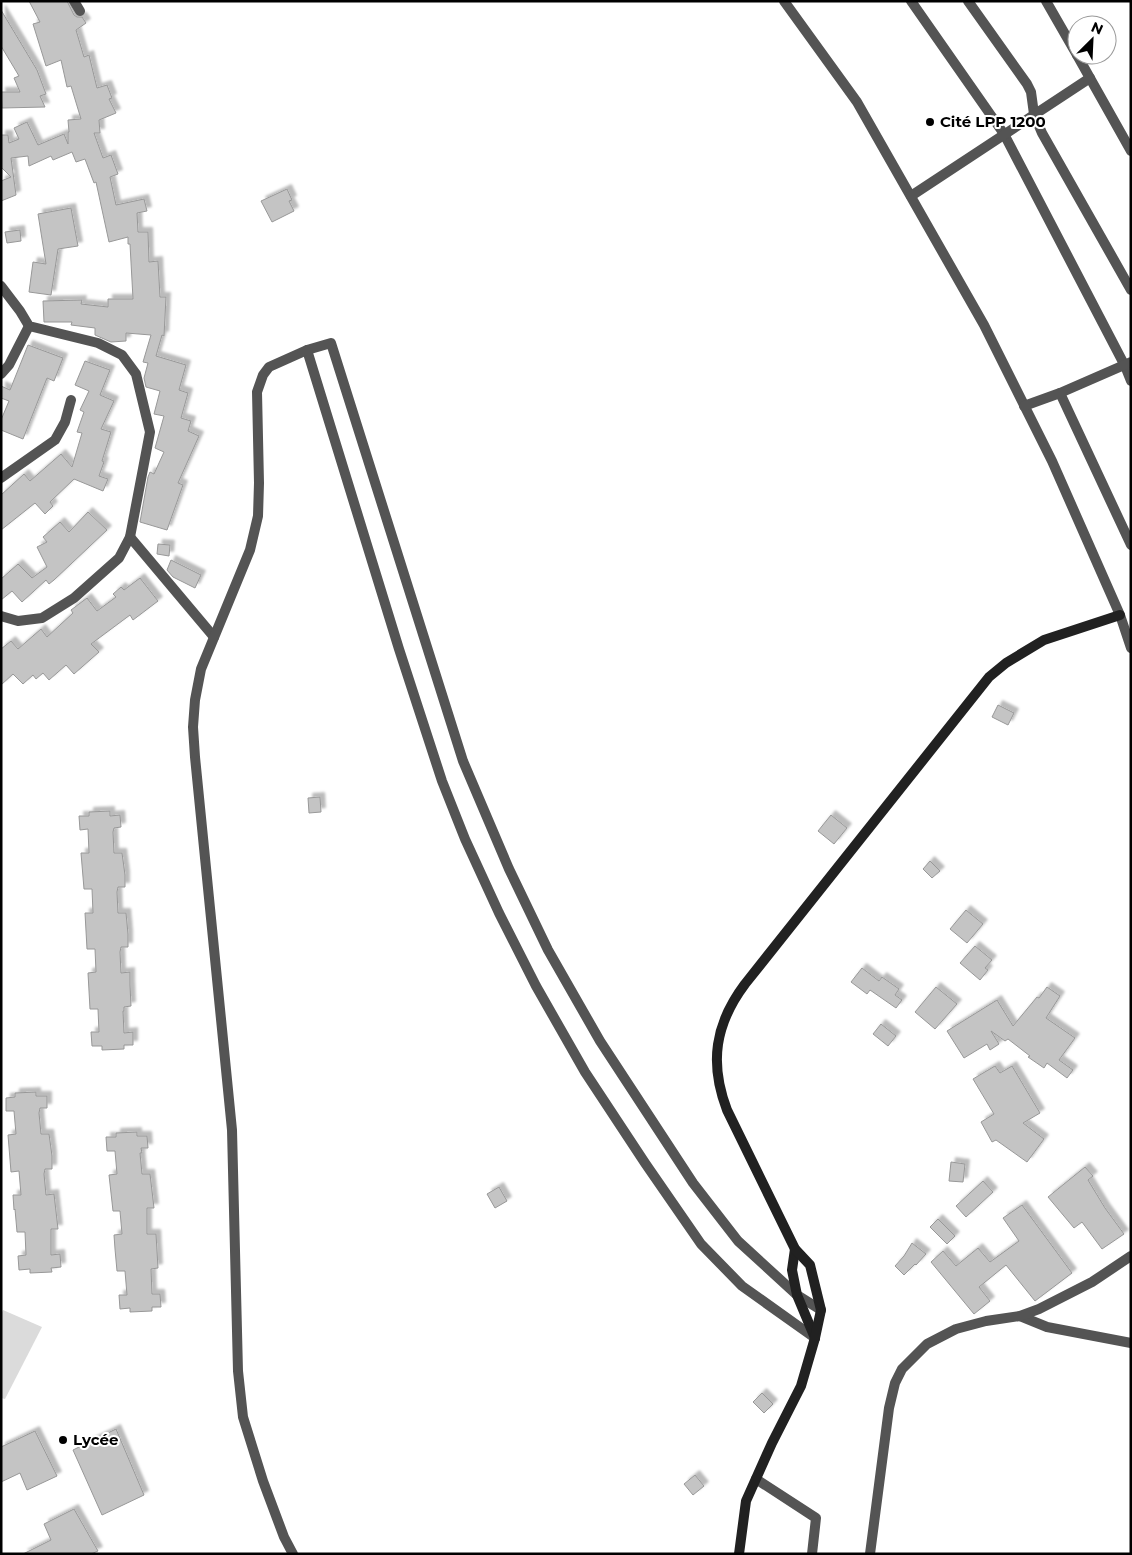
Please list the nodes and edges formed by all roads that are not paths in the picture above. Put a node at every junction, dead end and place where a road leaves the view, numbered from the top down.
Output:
1 (784, 1) edge
2 (911, 1) edge
3 (968, 1) edge
4 (1046, 1) edge
5 (1067, 38) edge
6 (1083, 65) edge
7 (1090, 78) junction
8 (1034, 114) junction
9 (1004, 134) junction
10 (1131, 151) edge
11 (911, 196) junction
12 (1, 286) edge
13 (1131, 290) edge
14 (29, 326) junction
15 (307, 350) junction
16 (1128, 364) edge
17 (1, 374) edge
18 (1131, 381) edge
19 (1060, 394) junction
20 (71, 400) dead end
21 (1024, 406) junction
22 (1, 478) edge
23 (130, 537) junction
24 (1131, 545) edge
25 (1120, 615) junction
26 (1, 616) edge
27 (214, 637) junction
28 (1131, 648) edge
29 (795, 1248) junction
30 (1131, 1256) edge
31 (797, 1295) junction
32 (821, 1310) junction
33 (1020, 1316) junction
34 (815, 1338) junction
35 (1131, 1343) edge
36 (756, 1479) junction
37 (293, 1554) edge
38 (739, 1554) edge
39 (812, 1554) edge
40 (870, 1554) edge

1 - 11 street
2 - 9 street
3 - 8 street
4 - 5 street
6 - 7 street
7 - 8 street
7 - 10 street
8 - 9 street
8 - 13 street
9 - 11 street
9 - 16 street
11 - 21 street
12 - 14 street
14 - 17 street
14 - 23 street
15 - 27 street
15 - 31 street
15 - 34 street
16 - 18 street
16 - 19 street
19 - 21 street
19 - 24 street
20 - 22 street
21 - 25 street
23 - 26 street
23 - 27 street
25 - 28 street
25 - 29 street
27 - 37 street
29 - 31 street
29 - 32 street
30 - 33 street
31 - 32 street
31 - 34 street
32 - 34 street
33 - 35 street
33 - 40 street
34 - 36 street
36 - 38 street
36 - 39 street

